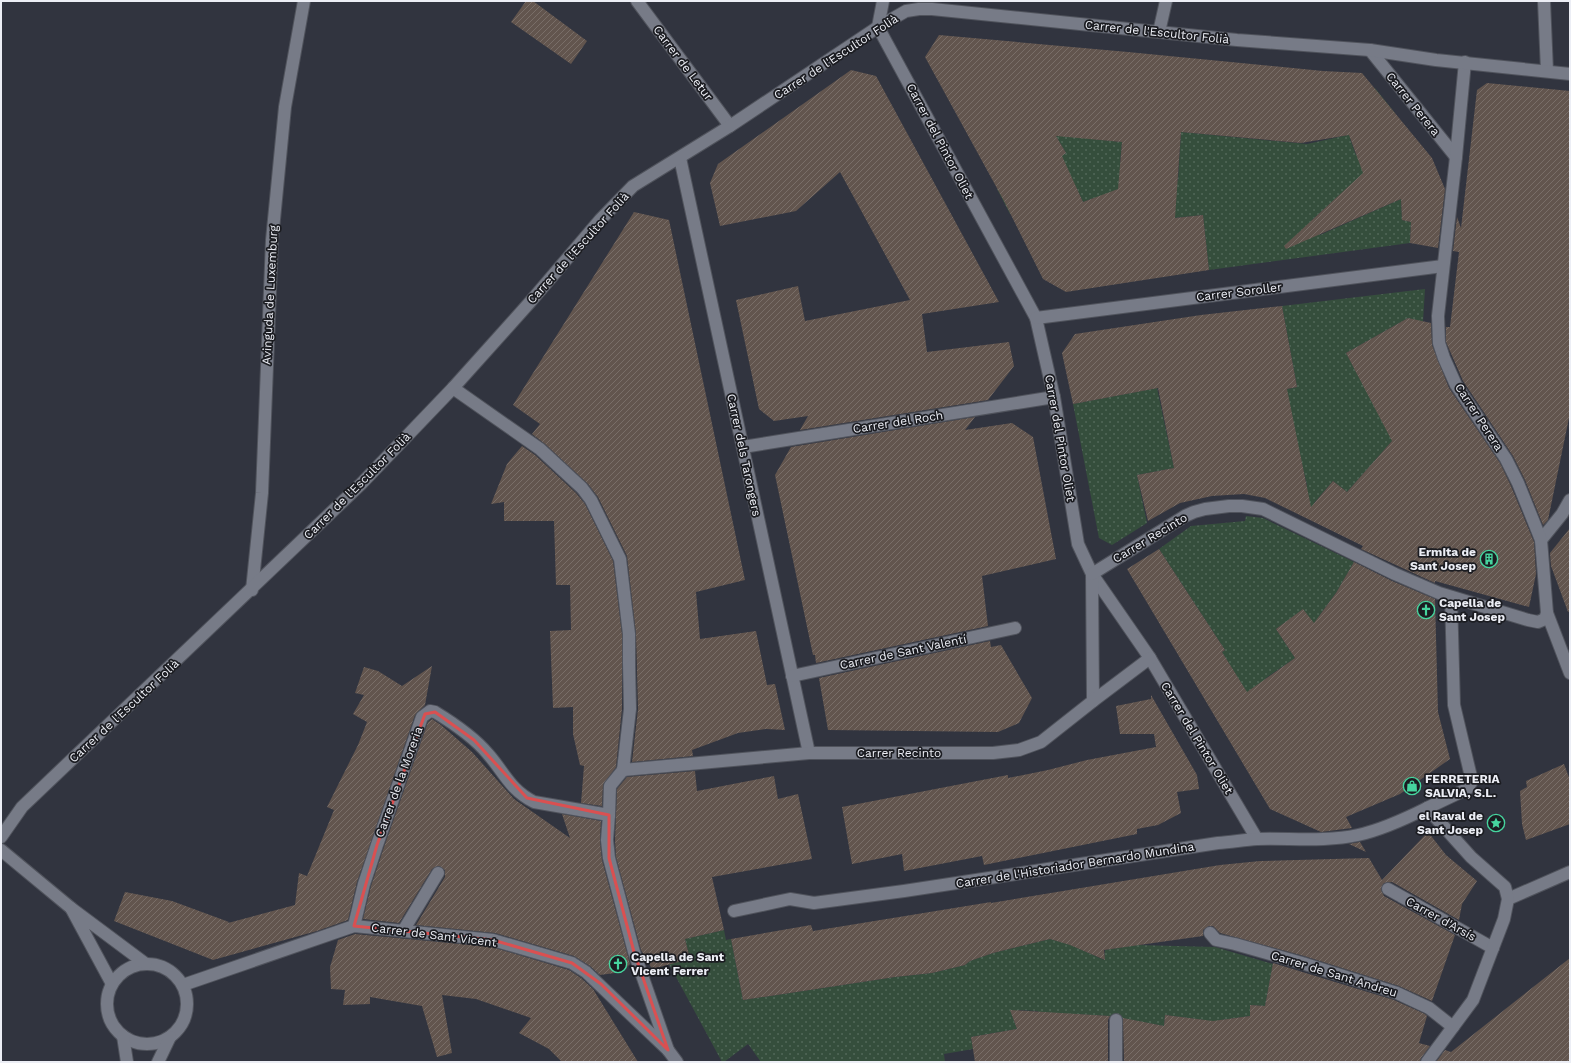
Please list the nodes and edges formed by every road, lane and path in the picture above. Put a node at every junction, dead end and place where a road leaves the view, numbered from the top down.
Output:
1 (304, 1) edge
2 (637, 1) edge
3 (883, 1) edge
4 (1166, 1) edge
5 (1544, 1) edge
6 (878, 26) junction
7 (1159, 32) junction
8 (1370, 50) junction
9 (1464, 62) junction
10 (1547, 71) junction
11 (1570, 74) edge
12 (730, 126) junction
13 (1456, 157) junction
14 (680, 158) junction
15 (1443, 266) junction
16 (1036, 318) junction
17 (453, 388) junction
18 (1054, 397) junction
19 (743, 447) junction
20 (1570, 500) edge
21 (1541, 540) junction
22 (1092, 574) junction
23 (252, 590) junction
24 (1451, 597) junction
25 (1546, 607) junction
26 (1015, 628) dead end
27 (1150, 658) junction
28 (1570, 673) edge
29 (792, 676) junction
30 (1093, 701) junction
31 (809, 753) junction
32 (623, 770) junction
33 (1427, 808) junction
34 (609, 815) junction
35 (1, 837) edge
36 (1257, 840) junction
37 (1, 850) edge
38 (1570, 872) edge
39 (438, 873) dead end
40 (1388, 889) dead end
41 (1508, 899) junction
42 (71, 908) junction
43 (734, 912) dead end
44 (354, 926) junction
45 (403, 930) junction
46 (1210, 933) dead end
47 (1493, 948) junction
48 (146, 964) junction
49 (112, 984) junction
50 (183, 986) junction
51 (1116, 1020) dead end
52 (1453, 1027) junction
53 (123, 1036) junction
54 (170, 1037) junction
55 (668, 1050) junction
56 (1430, 1057) edge
57 (127, 1062) edge
58 (158, 1062) edge
59 (677, 1062) edge
60 (1116, 1062) edge

1 - 23 street, Avinguda de Luxemburg
2 - 12 street, Carrer de Letur
3 - 6 street
4 - 7 street
5 - 10 street
6 - 7 street, Carrer de l'Escultor Folià
6 - 12 street, Carrer de l'Escultor Folià
6 - 16 street, Carrer del Pintor Oliet
7 - 8 street, Carrer de l'Escultor Folià
8 - 9 street, Carrer de l'Escultor Folià
8 - 13 street, Carrer Perera
9 - 10 street, Carrer de l'Escultor Folià
9 - 13 street, Carrer Perera
10 - 11 street, Carrer de l'Escultor Folià
12 - 14 street, Carrer de l'Escultor Folià
13 - 15 street, Carrer Perera
14 - 17 street, Carrer de l'Escultor Folià
14 - 19 street, Carrer dels Tarongers
15 - 16 street, Carrer Soroller
15 - 21 street, Carrer Perera
16 - 18 street, Carrer del Pintor Oliet
17 - 23 street, Carrer de l'Escultor Folià
17 - 32 street
18 - 19 street, Carrer del Roch
18 - 22 street, Carrer del Pintor Oliet
19 - 29 street, Carrer dels Tarongers
20 - 21 street
21 - 25 street, Carrer Perera
22 - 24 street, Carrer Recinto
22 - 27 street, Carrer del Pintor Oliet
22 - 30 street
23 - 35 street, Carrer de l'Escultor Folià
24 - 25 street
24 - 33 street
25 - 28 street
26 - 29 street, Carrer de Sant Valentí
27 - 30 street, Carrer Recinto
27 - 36 street, Carrer del Pintor Oliet
29 - 31 street, Carrer dels Tarongers
30 - 31 street, Carrer Recinto
31 - 32 street, Carrer Recinto
32 - 34 street
33 - 36 street, Carrer de l'Historiador Bernardo Mundina
33 - 41 street
34 - 44 street, Carrer de la Moreria
34 - 55 street
36 - 43 street, Carrer de l'Historiador Bernardo Mundina
37 - 42 street
38 - 41 street
39 - 45 street
40 - 47 street, Carrer d'Arsís
41 - 47 street
42 - 48 street
42 - 49 street
44 - 45 street, Carrer de Sant Vicent
44 - 50 street, Carrer de Sant Vicent
45 - 55 street, Carrer de Sant Vicent
46 - 52 street, Carrer de Sant Andreu
47 - 52 street
48 - 49 street
48 - 50 street
49 - 53 street
50 - 54 street
51 - 60 street
52 - 56 street
53 - 54 street
53 - 57 street
54 - 58 street
55 - 59 street, Carrer de Sant Vicent

